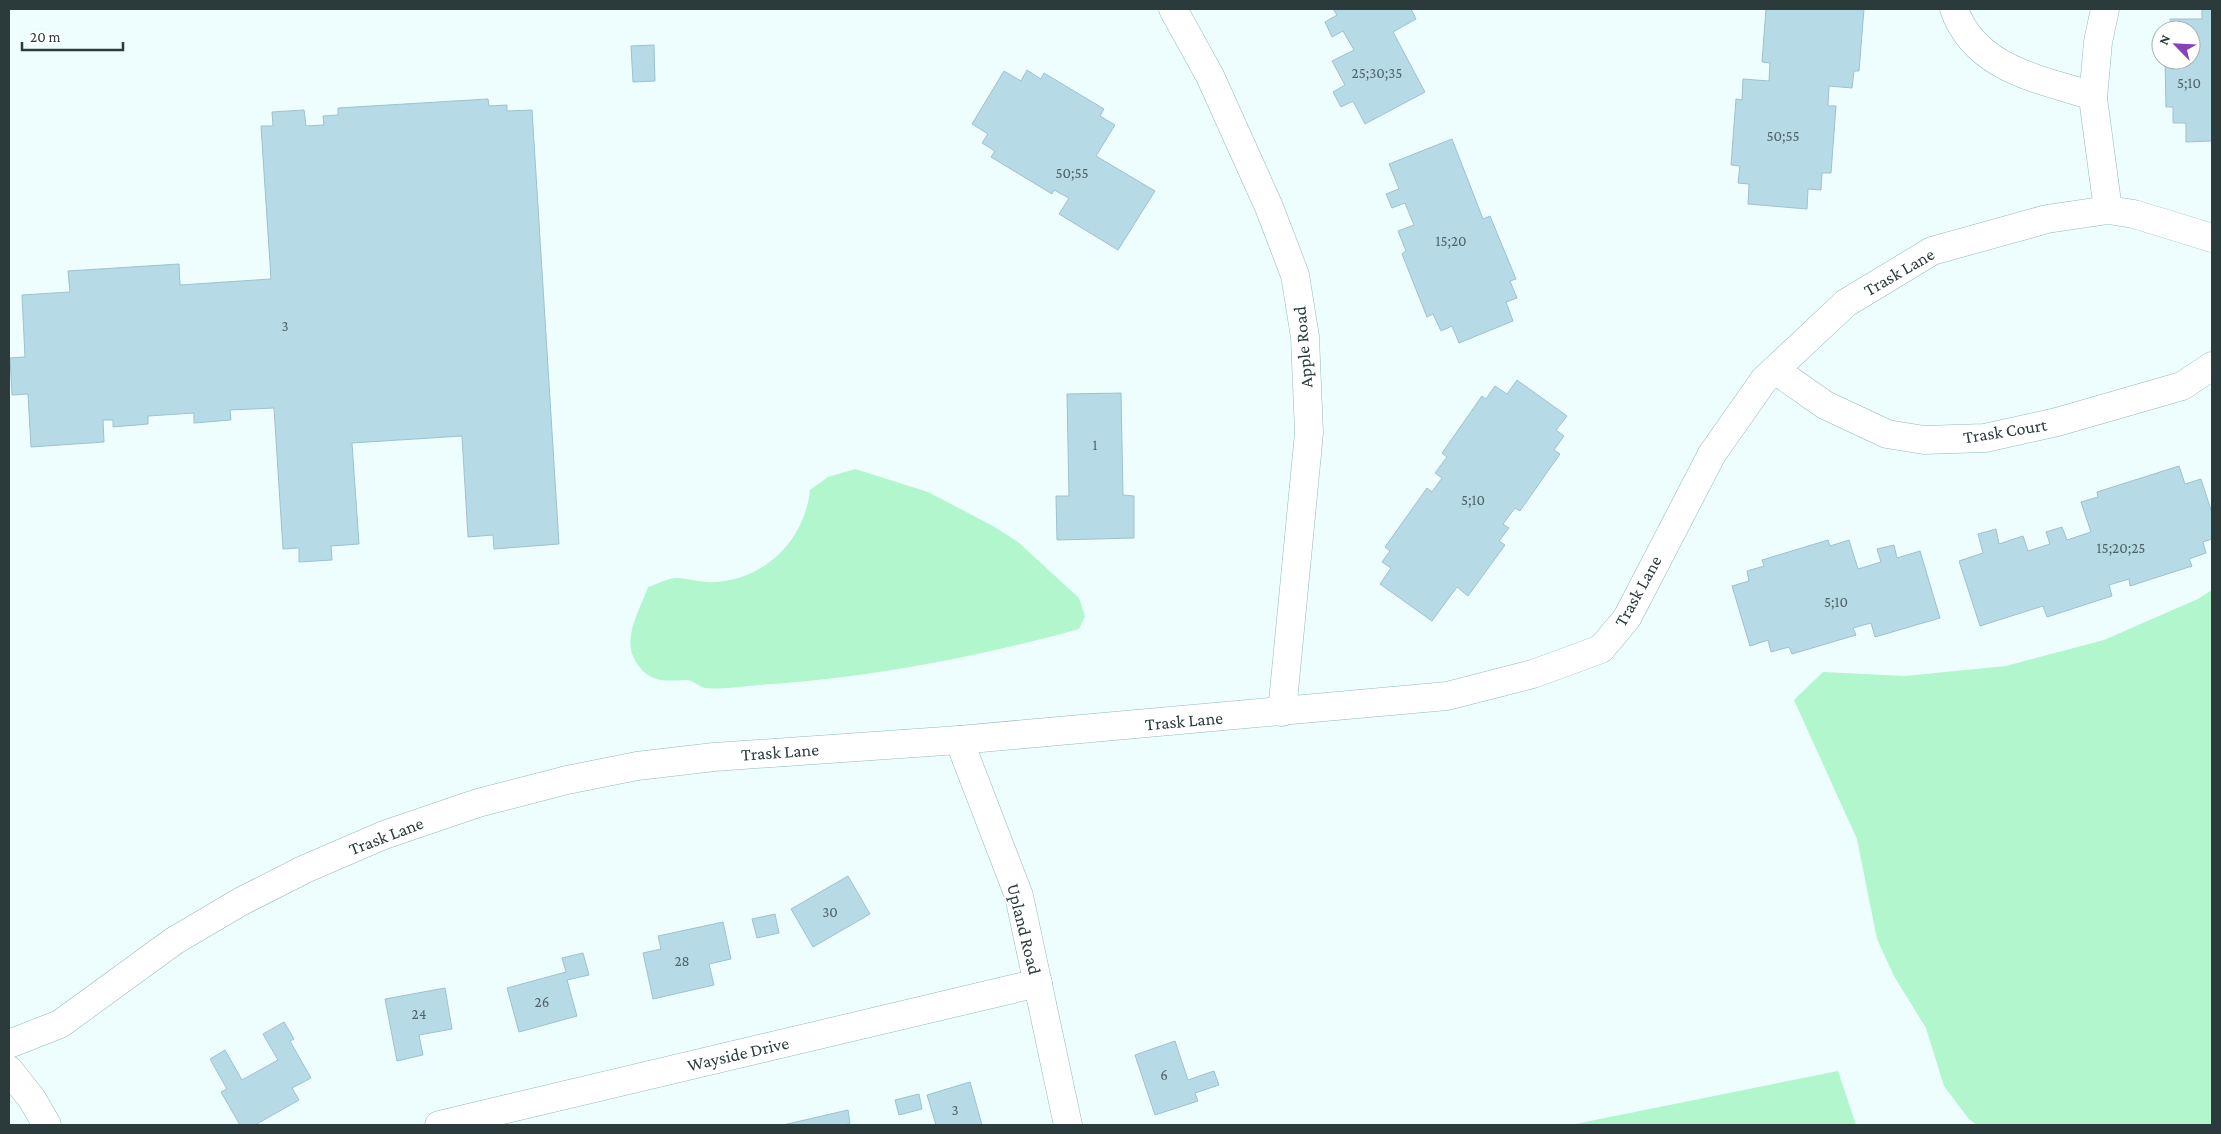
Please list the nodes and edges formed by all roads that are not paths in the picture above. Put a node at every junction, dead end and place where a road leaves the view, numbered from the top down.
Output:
1 (1173, 9) edge
2 (1954, 9) edge
3 (2106, 9) edge
4 (2094, 96) junction
5 (2108, 210) junction
6 (2212, 238) edge
7 (2212, 366) edge
8 (1775, 370) junction
9 (1282, 712) junction
10 (959, 740) junction
11 (1038, 984) junction
12 (9, 1044) edge
13 (9, 1070) edge
14 (47, 1125) edge
15 (439, 1125) edge
16 (1068, 1125) edge

1 - 9 street, Apple Road
2 - 4 street
3 - 4 street
4 - 5 street
5 - 6 street, Trask Lane
5 - 8 street, Trask Lane
7 - 8 street, Trask Court
8 - 9 street, Trask Lane
9 - 10 street, Trask Lane
10 - 11 street, Upland Road
10 - 12 street, Trask Lane
11 - 15 street, Wayside Drive
11 - 16 street, Upland Road
13 - 14 street

